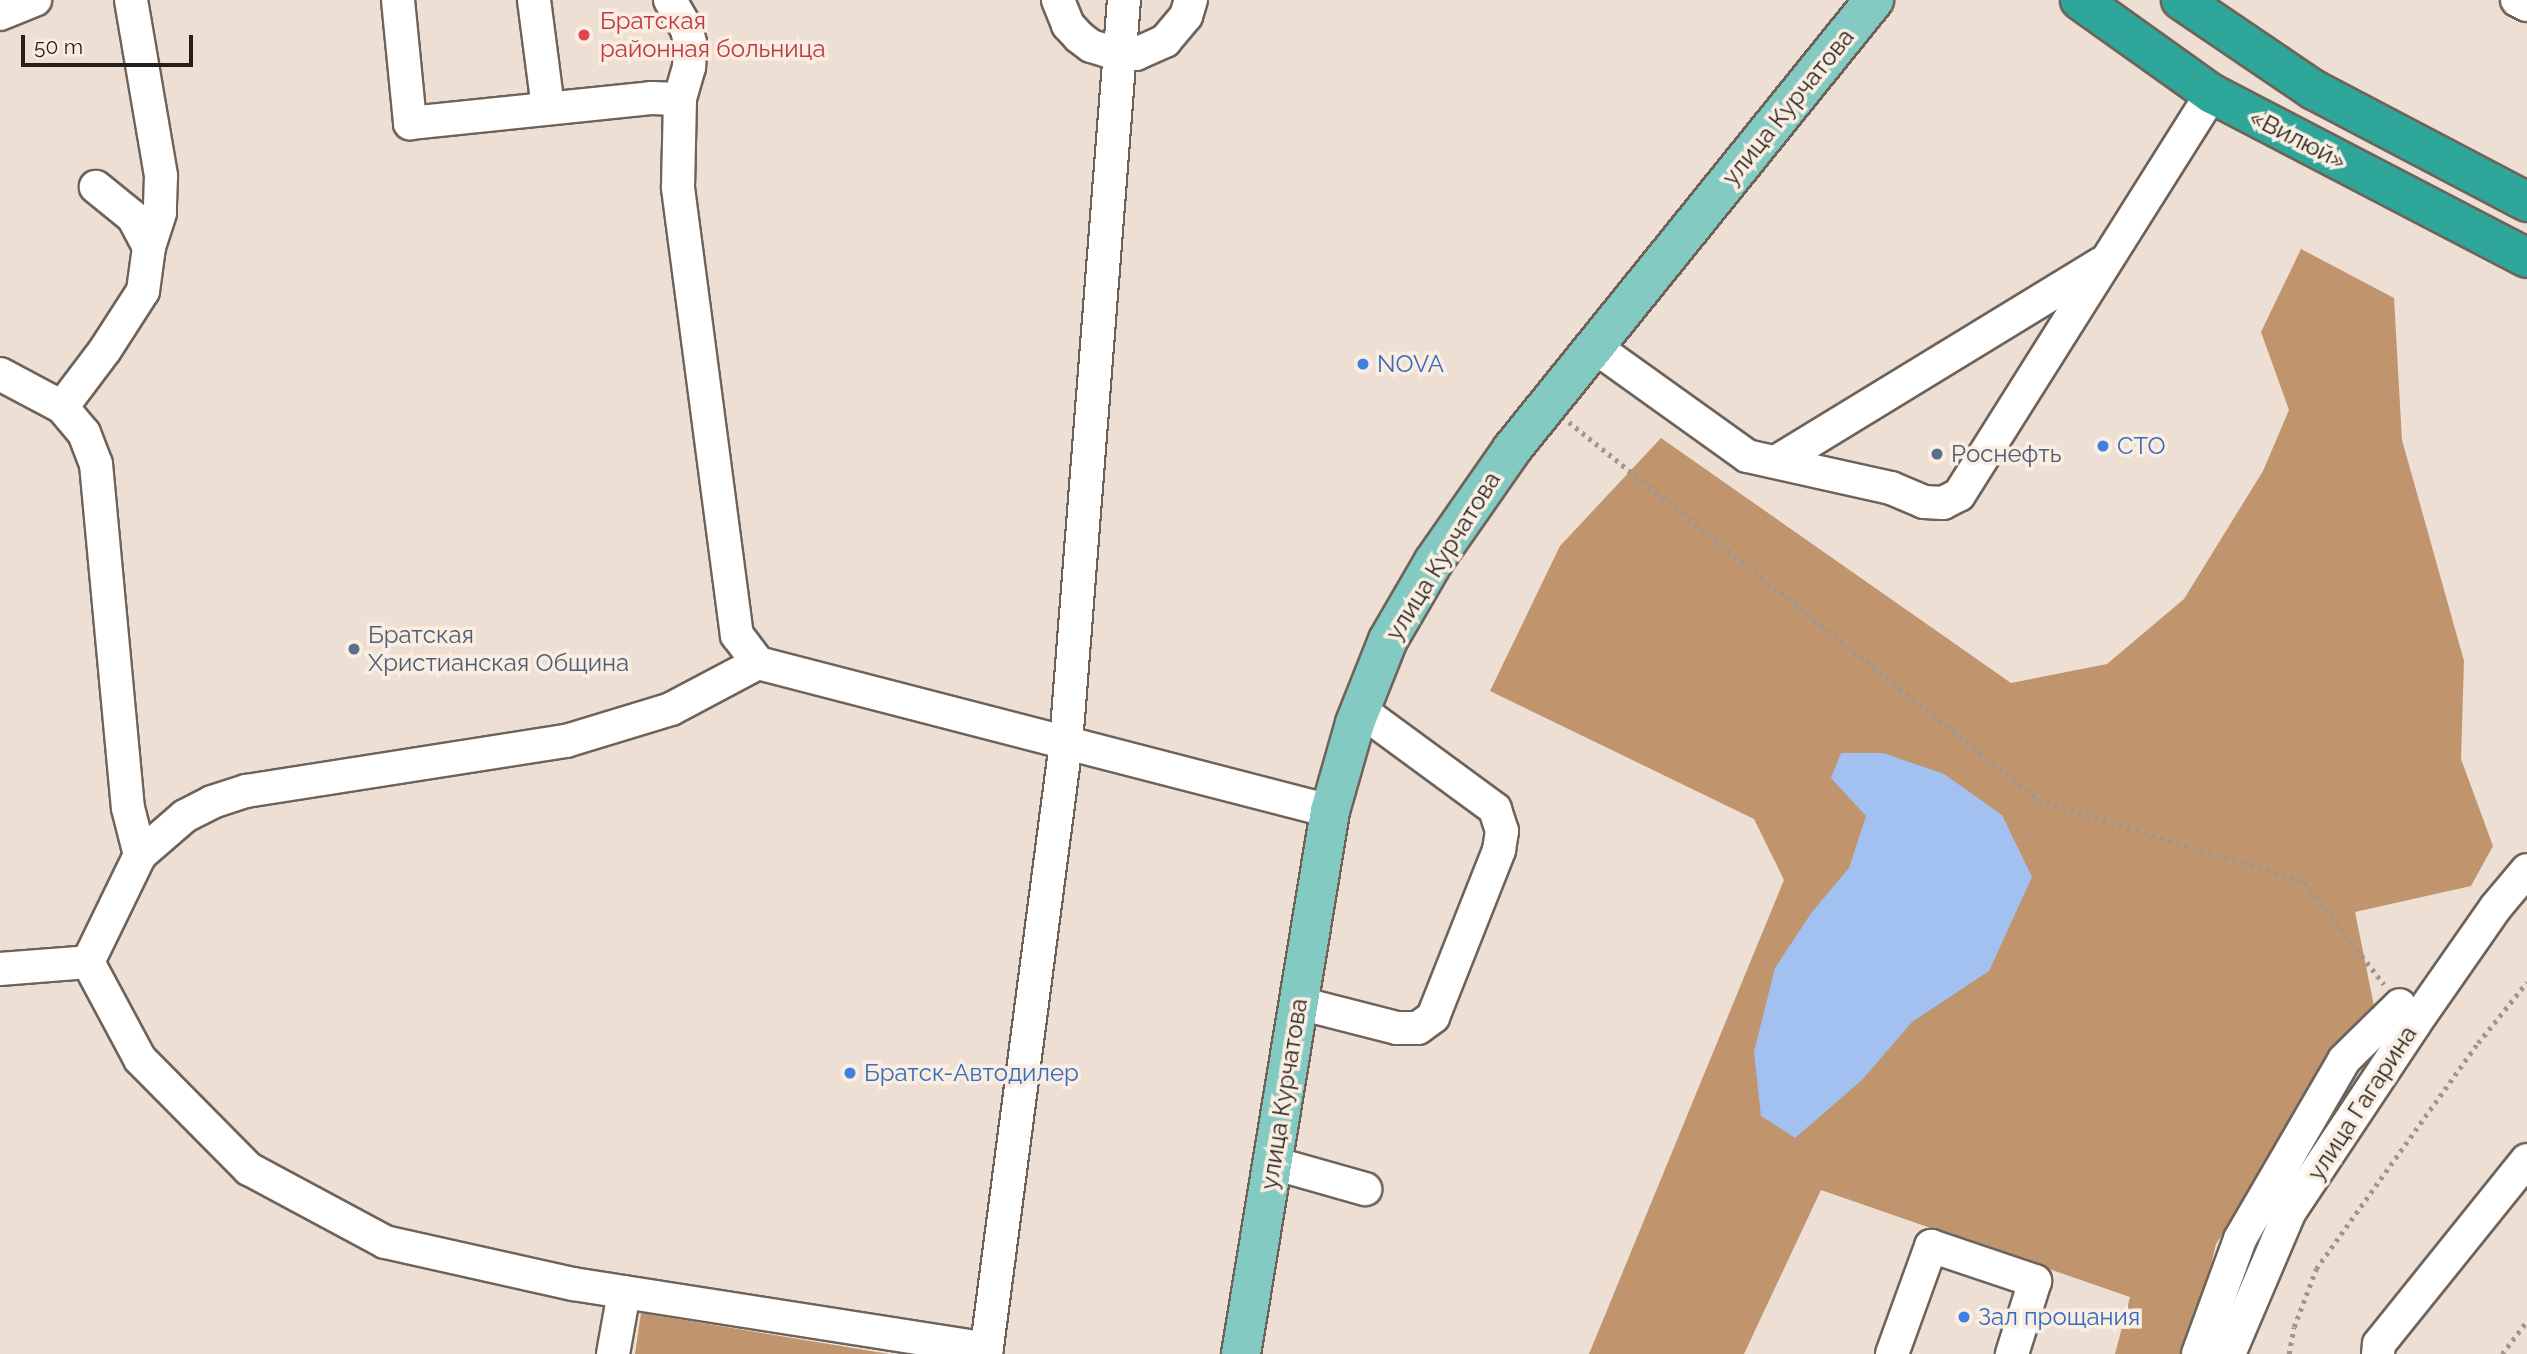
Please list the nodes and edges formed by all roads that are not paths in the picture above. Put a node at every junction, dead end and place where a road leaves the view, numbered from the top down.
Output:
1 (35, 0) edge
2 (131, 0) edge
3 (398, 0) edge
4 (534, 0) edge
5 (670, 0) edge
6 (1058, 0) edge
7 (1125, 0) edge
8 (1191, 0) edge
9 (1874, 0) edge
10 (2080, 0) edge
11 (2181, 0) edge
12 (2517, 0) edge
13 (2527, 5) edge
14 (0, 14) edge
15 (1120, 55) junction
16 (2212, 94) junction
17 (680, 99) junction
18 (548, 108) junction
19 (96, 187) dead end
20 (2527, 202) edge
21 (149, 247) junction
22 (2527, 258) edge
23 (2108, 260) junction
24 (1595, 347) junction
25 (0, 374) edge
26 (62, 407) junction
27 (1776, 462) junction
28 (758, 663) junction
29 (1360, 710) junction
30 (1066, 743) junction
31 (1330, 811) junction
32 (140, 855) junction
33 (2527, 870) edge
34 (88, 962) junction
35 (0, 969) edge
36 (1299, 1003) junction
37 (2400, 1005) road end
38 (2527, 1160) edge
39 (1273, 1163) junction
40 (1365, 1189) dead end
41 (624, 1292) junction
42 (986, 1352) edge
43 (613, 1354) edge
44 (1241, 1354) edge
45 (1892, 1354) edge
46 (2012, 1354) edge
47 (2198, 1354) edge
48 (2229, 1354) edge
49 (2378, 1354) edge

1 - 14 street
2 - 21 street
3 - 18 street
4 - 18 street
5 - 17 street
6 - 15 street
7 - 15 street
8 - 15 street
9 - 24 main road, улица Курчатова
10 - 16 highway, «Вилюй»
11 - 20 highway, «Вилюй»
12 - 13 street
15 - 30 street
16 - 22 highway, «Вилюй»
16 - 23 street
17 - 18 street
17 - 28 street
19 - 21 street
21 - 26 street
23 - 27 street
23 - 27 street
24 - 27 street
24 - 29 main road, улица Курчатова
25 - 26 street
26 - 32 street
28 - 30 street
28 - 32 street
29 - 31 main road, улица Курчатова
29 - 36 street
30 - 31 street
30 - 42 street
31 - 36 main road, улица Курчатова
32 - 34 street
33 - 48 street, улица Гагарина
34 - 35 street
34 - 41 street
36 - 39 main road, улица Курчатова
37 - 47 street
38 - 49 street
39 - 40 street
39 - 44 main road, улица Курчатова
41 - 42 street
41 - 43 street
45 - 46 street

